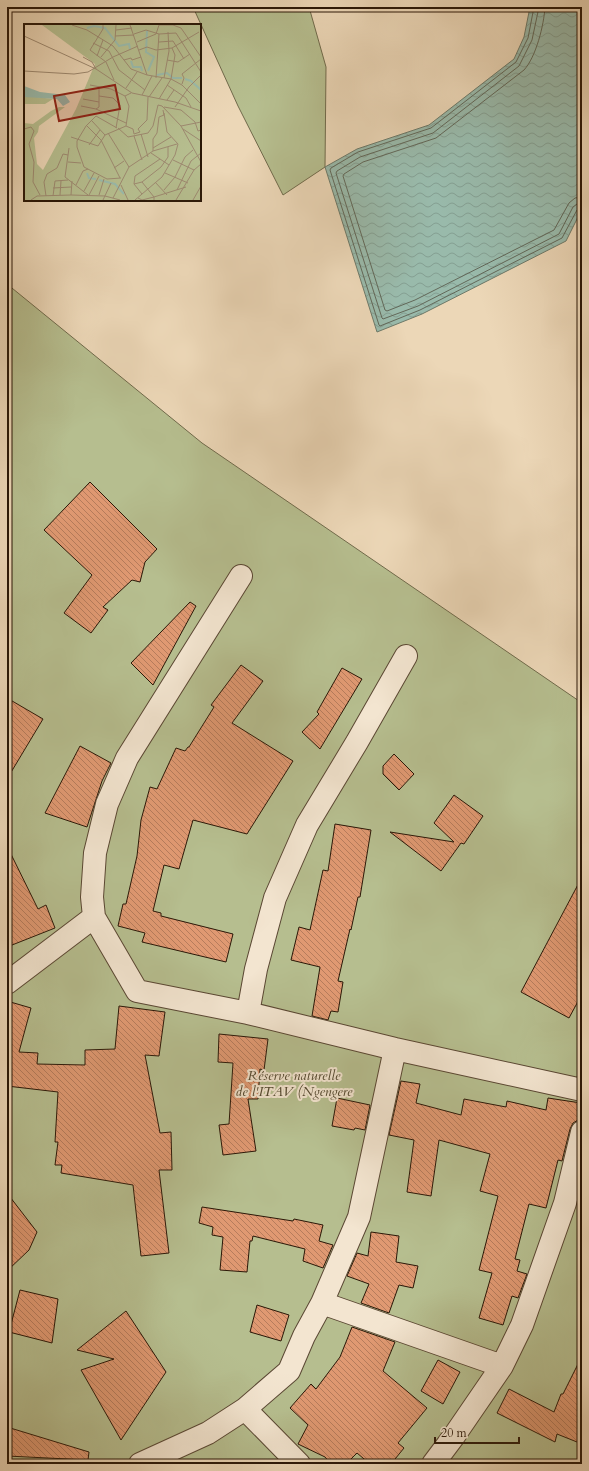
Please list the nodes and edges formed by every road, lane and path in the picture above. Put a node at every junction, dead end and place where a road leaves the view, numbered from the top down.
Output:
1 (241, 576) dead end
2 (406, 656) dead end
3 (94, 917) junction
4 (7, 983) edge
5 (248, 1013) junction
6 (395, 1049) junction
7 (582, 1090) edge
8 (582, 1132) edge
9 (322, 1303) junction
10 (502, 1366) junction
11 (245, 1409) junction
12 (149, 1462) edge
13 (299, 1464) edge
14 (433, 1464) edge

1 - 3 street
2 - 5 street
3 - 4 street
3 - 5 street
5 - 6 street
6 - 7 street
6 - 9 street
8 - 10 street
9 - 10 street
9 - 11 street
10 - 14 street
11 - 12 street
11 - 13 street

